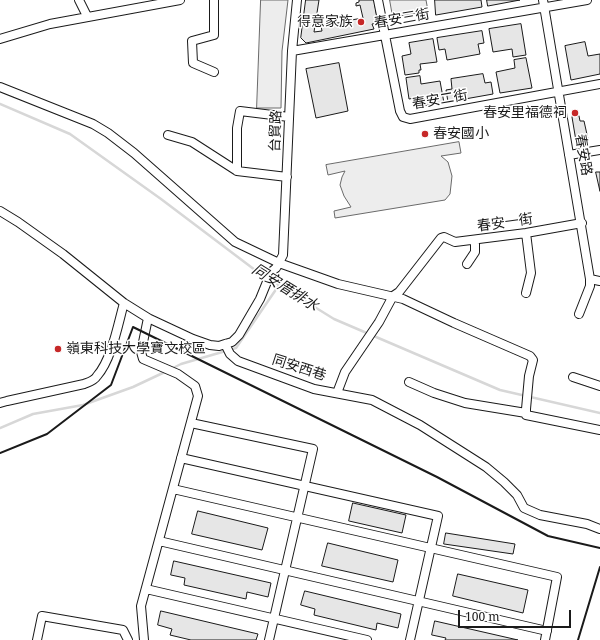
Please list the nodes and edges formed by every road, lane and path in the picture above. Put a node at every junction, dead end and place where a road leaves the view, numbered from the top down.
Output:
1 (79, 0) edge
2 (180, 0) edge
3 (214, 0) edge
4 (297, 0) edge
5 (378, 0) edge
6 (588, 0) edge
7 (160, 1) edge
8 (544, 4) edge
9 (87, 16) junction
10 (385, 35) junction
11 (0, 38) edge
12 (292, 51) junction
13 (214, 72) dead end
14 (600, 84) edge
15 (0, 87) edge
16 (559, 92) junction
17 (289, 117) junction
18 (168, 135) dead end
19 (600, 150) edge
20 (569, 156) junction
21 (237, 171) junction
22 (287, 177) junction
23 (0, 211) edge
24 (582, 224) junction
25 (526, 234) junction
26 (475, 240) junction
27 (279, 263) junction
28 (467, 264) dead end
29 (590, 279) junction
30 (600, 281) edge
31 (526, 293) dead end
32 (396, 294) junction
33 (124, 303) junction
34 (579, 314) dead end
35 (148, 318) junction
36 (225, 344) junction
37 (573, 377) dead end
38 (409, 382) dead end
39 (600, 386) edge
40 (337, 393) junction
41 (0, 404) edge
42 (526, 411) junction
43 (191, 423) junction
44 (600, 430) edge
45 (181, 458) junction
46 (304, 486) junction
47 (173, 489) junction
48 (297, 518) junction
49 (600, 529) edge
50 (159, 541) junction
51 (431, 548) junction
52 (285, 570) junction
53 (146, 589) junction
54 (419, 601) junction
55 (274, 619) junction
56 (547, 631) junction
57 (38, 640) edge
58 (128, 640) edge
59 (144, 640) edge
60 (269, 640) edge
61 (367, 640) edge
62 (410, 640) edge
63 (545, 640) edge

1 - 9 street
2 - 7 street
3 - 13 street
4 - 12 street, 台貿路
5 - 10 street, 春安二街
6 - 8 street, 春安三街
7 - 9 street
8 - 10 street, 春安三街
8 - 16 street, 春安路
9 - 11 street
10 - 12 street, 春安三街
10 - 16 street, 春安二街
12 - 17 street, 台貿路
14 - 16 street, 春安二街
15 - 27 street
16 - 20 street, 春安路
17 - 21 street
17 - 22 street, 台貿路
18 - 21 street
19 - 20 street
20 - 24 street, 春安路
21 - 22 street
22 - 27 street, 台貿路
23 - 33 street
24 - 25 street, 春安一街
24 - 29 street, 春安路
25 - 26 street, 春安一街
25 - 31 street
26 - 28 street
26 - 32 street, 春安一街
27 - 32 street
27 - 36 street
29 - 30 street
29 - 34 street, 春安路
32 - 40 street
32 - 42 street
33 - 35 street
33 - 41 street
35 - 36 street
35 - 43 street
36 - 40 street, 同安西巷
37 - 39 street
38 - 42 street
40 - 49 street, 同安西巷
42 - 44 street
43 - 45 street
43 - 46 street
45 - 46 street
45 - 47 street
46 - 48 street
46 - 51 street
47 - 48 street
47 - 50 street
48 - 51 street
48 - 52 street
50 - 52 street
50 - 53 street
51 - 54 street
51 - 56 street
52 - 54 street
52 - 55 street
53 - 55 street
53 - 59 street
54 - 56 street
54 - 62 street
55 - 60 street
55 - 61 street
56 - 63 street
57 - 58 street

